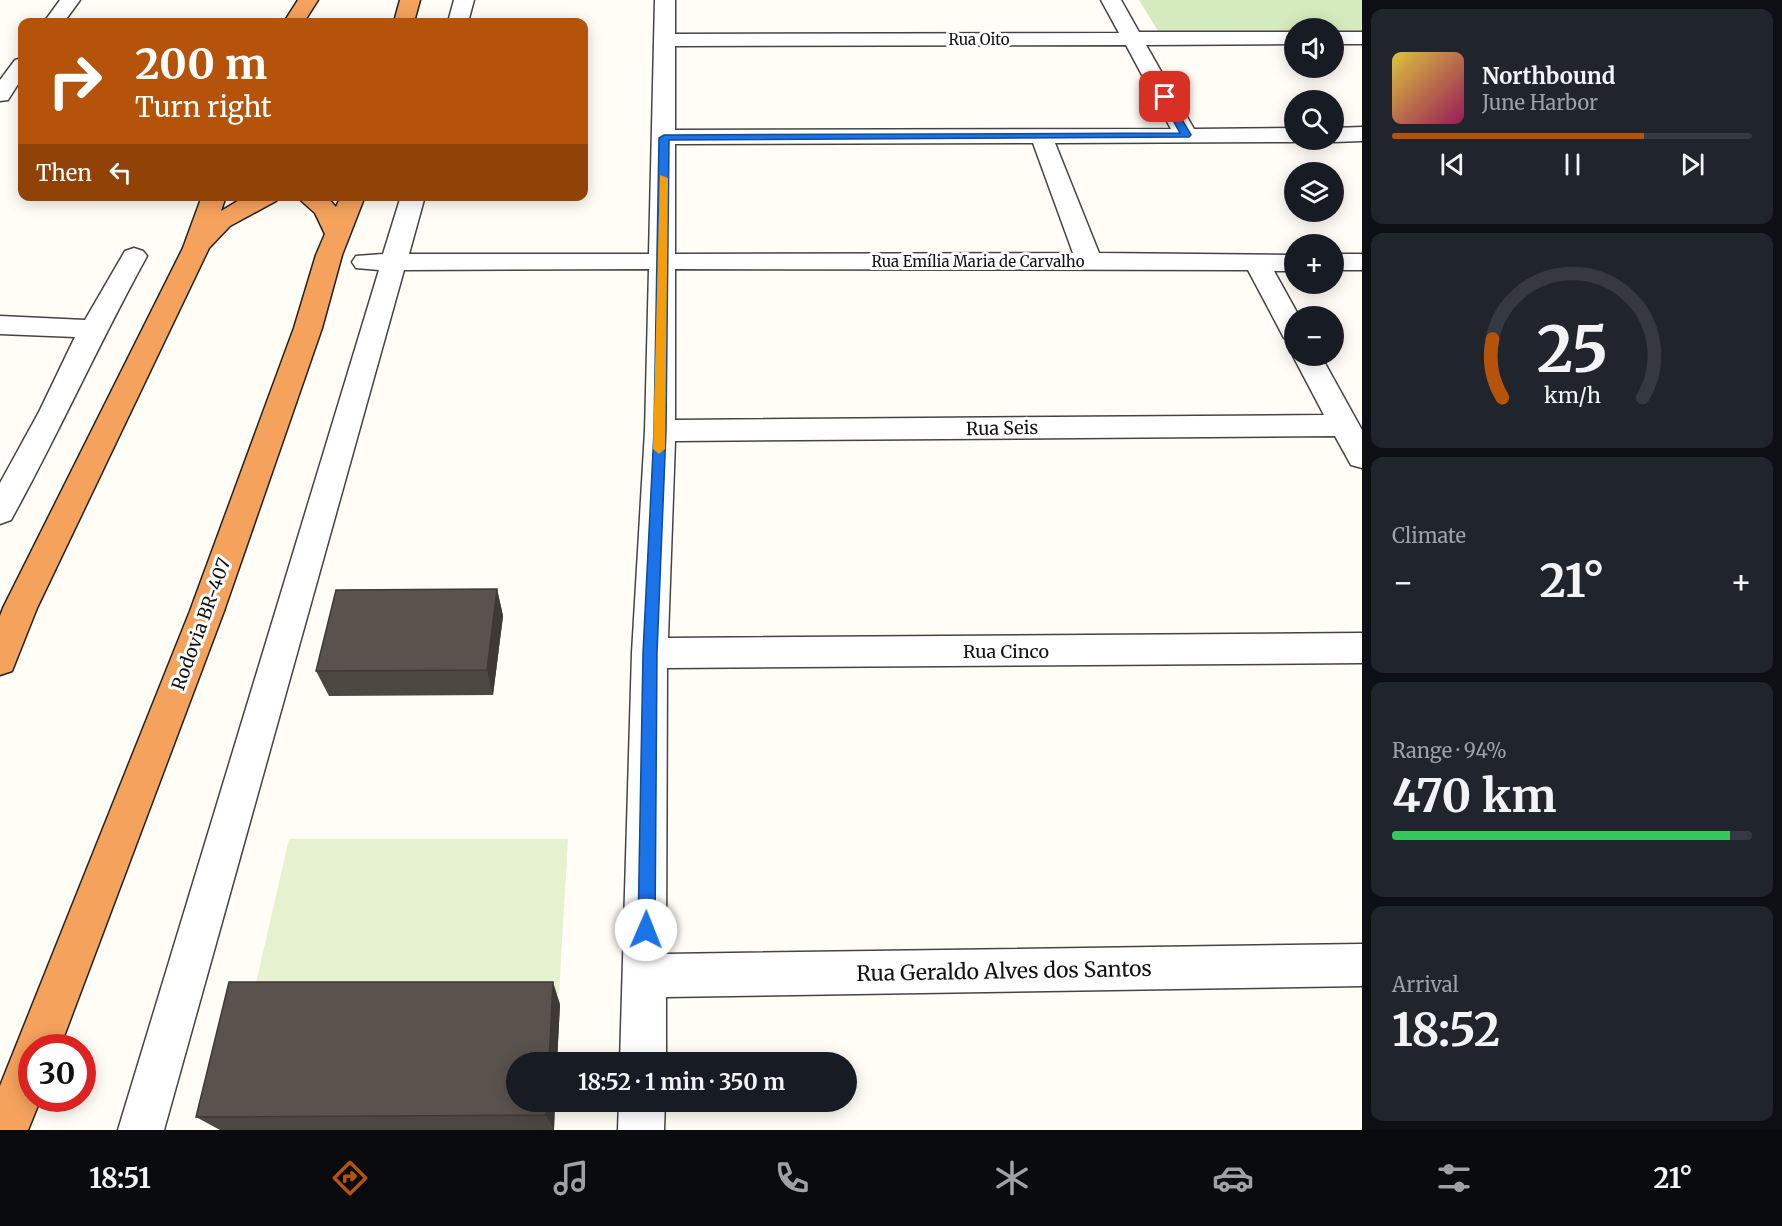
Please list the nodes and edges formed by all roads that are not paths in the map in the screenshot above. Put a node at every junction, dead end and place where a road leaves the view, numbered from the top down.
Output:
1 (70, 0) edge
2 (308, 0) edge
3 (410, 0) edge
4 (464, 0) edge
5 (665, 0) edge
6 (1111, 0) edge
7 (57, 18) edge
8 (297, 18) edge
9 (405, 18) edge
10 (459, 18) edge
11 (1284, 38) edge
12 (1344, 38) edge
13 (1362, 38) edge
14 (1133, 39) junction
15 (664, 40) junction
16 (18, 70) edge
17 (0, 95) edge
18 (1362, 134) edge
19 (1186, 135) junction
20 (1284, 135) edge
21 (1344, 135) edge
22 (1042, 137) junction
23 (664, 138) junction
24 (212, 201) edge
25 (256, 201) edge
26 (315, 201) edge
27 (351, 201) edge
28 (410, 201) edge
29 (338, 236) junction
30 (196, 248) junction
31 (134, 256) dead end
32 (662, 261) junction
33 (1089, 261) junction
34 (379, 262) junction
35 (1344, 262) edge
36 (1362, 262) edge
37 (1284, 263) edge
38 (1258, 264) junction
39 (1284, 313) edge
40 (0, 325) edge
41 (93, 329) junction
42 (1312, 366) edge
43 (1344, 425) junction
44 (660, 431) junction
45 (1362, 457) edge
46 (0, 512) edge
47 (1362, 648) edge
48 (650, 653) junction
49 (0, 660) edge
50 (1362, 965) edge
51 (646, 976) junction
52 (43, 1034) edge
53 (643, 1052) edge
54 (18, 1098) edge
55 (642, 1112) edge
56 (5, 1130) edge
57 (141, 1130) edge
58 (641, 1130) edge

1 - 7 street
2 - 8 highway
3 - 9 highway
4 - 10 street
5 - 15 street
6 - 14 street
11 - 14 street, Rua Oito
12 - 13 street
14 - 15 street, Rua Oito
14 - 19 street
15 - 23 street
16 - 17 street
18 - 21 street
19 - 20 street
19 - 22 street
22 - 23 street
22 - 33 street
23 - 32 street
24 - 30 highway
25 - 30 highway
26 - 29 highway
27 - 29 highway, Rodovia BR-407
28 - 34 street
29 - 52 highway, Rodovia BR-407
30 - 49 highway
31 - 41 street
32 - 33 street, Rua Emília Maria de Carvalho
32 - 34 street, Rua Emília Maria de Carvalho
32 - 44 street
33 - 38 street, Rua Emília Maria de Carvalho
34 - 57 street
35 - 36 street
37 - 38 street, Rua Emília Maria de Carvalho
38 - 39 street
40 - 41 street
41 - 46 street
42 - 43 street
43 - 44 street, Rua Seis
43 - 45 street
44 - 48 street
47 - 48 street, Rua Cinco
48 - 51 street
50 - 51 street, Rua Geraldo Alves dos Santos
51 - 53 street
54 - 56 highway
55 - 58 street

